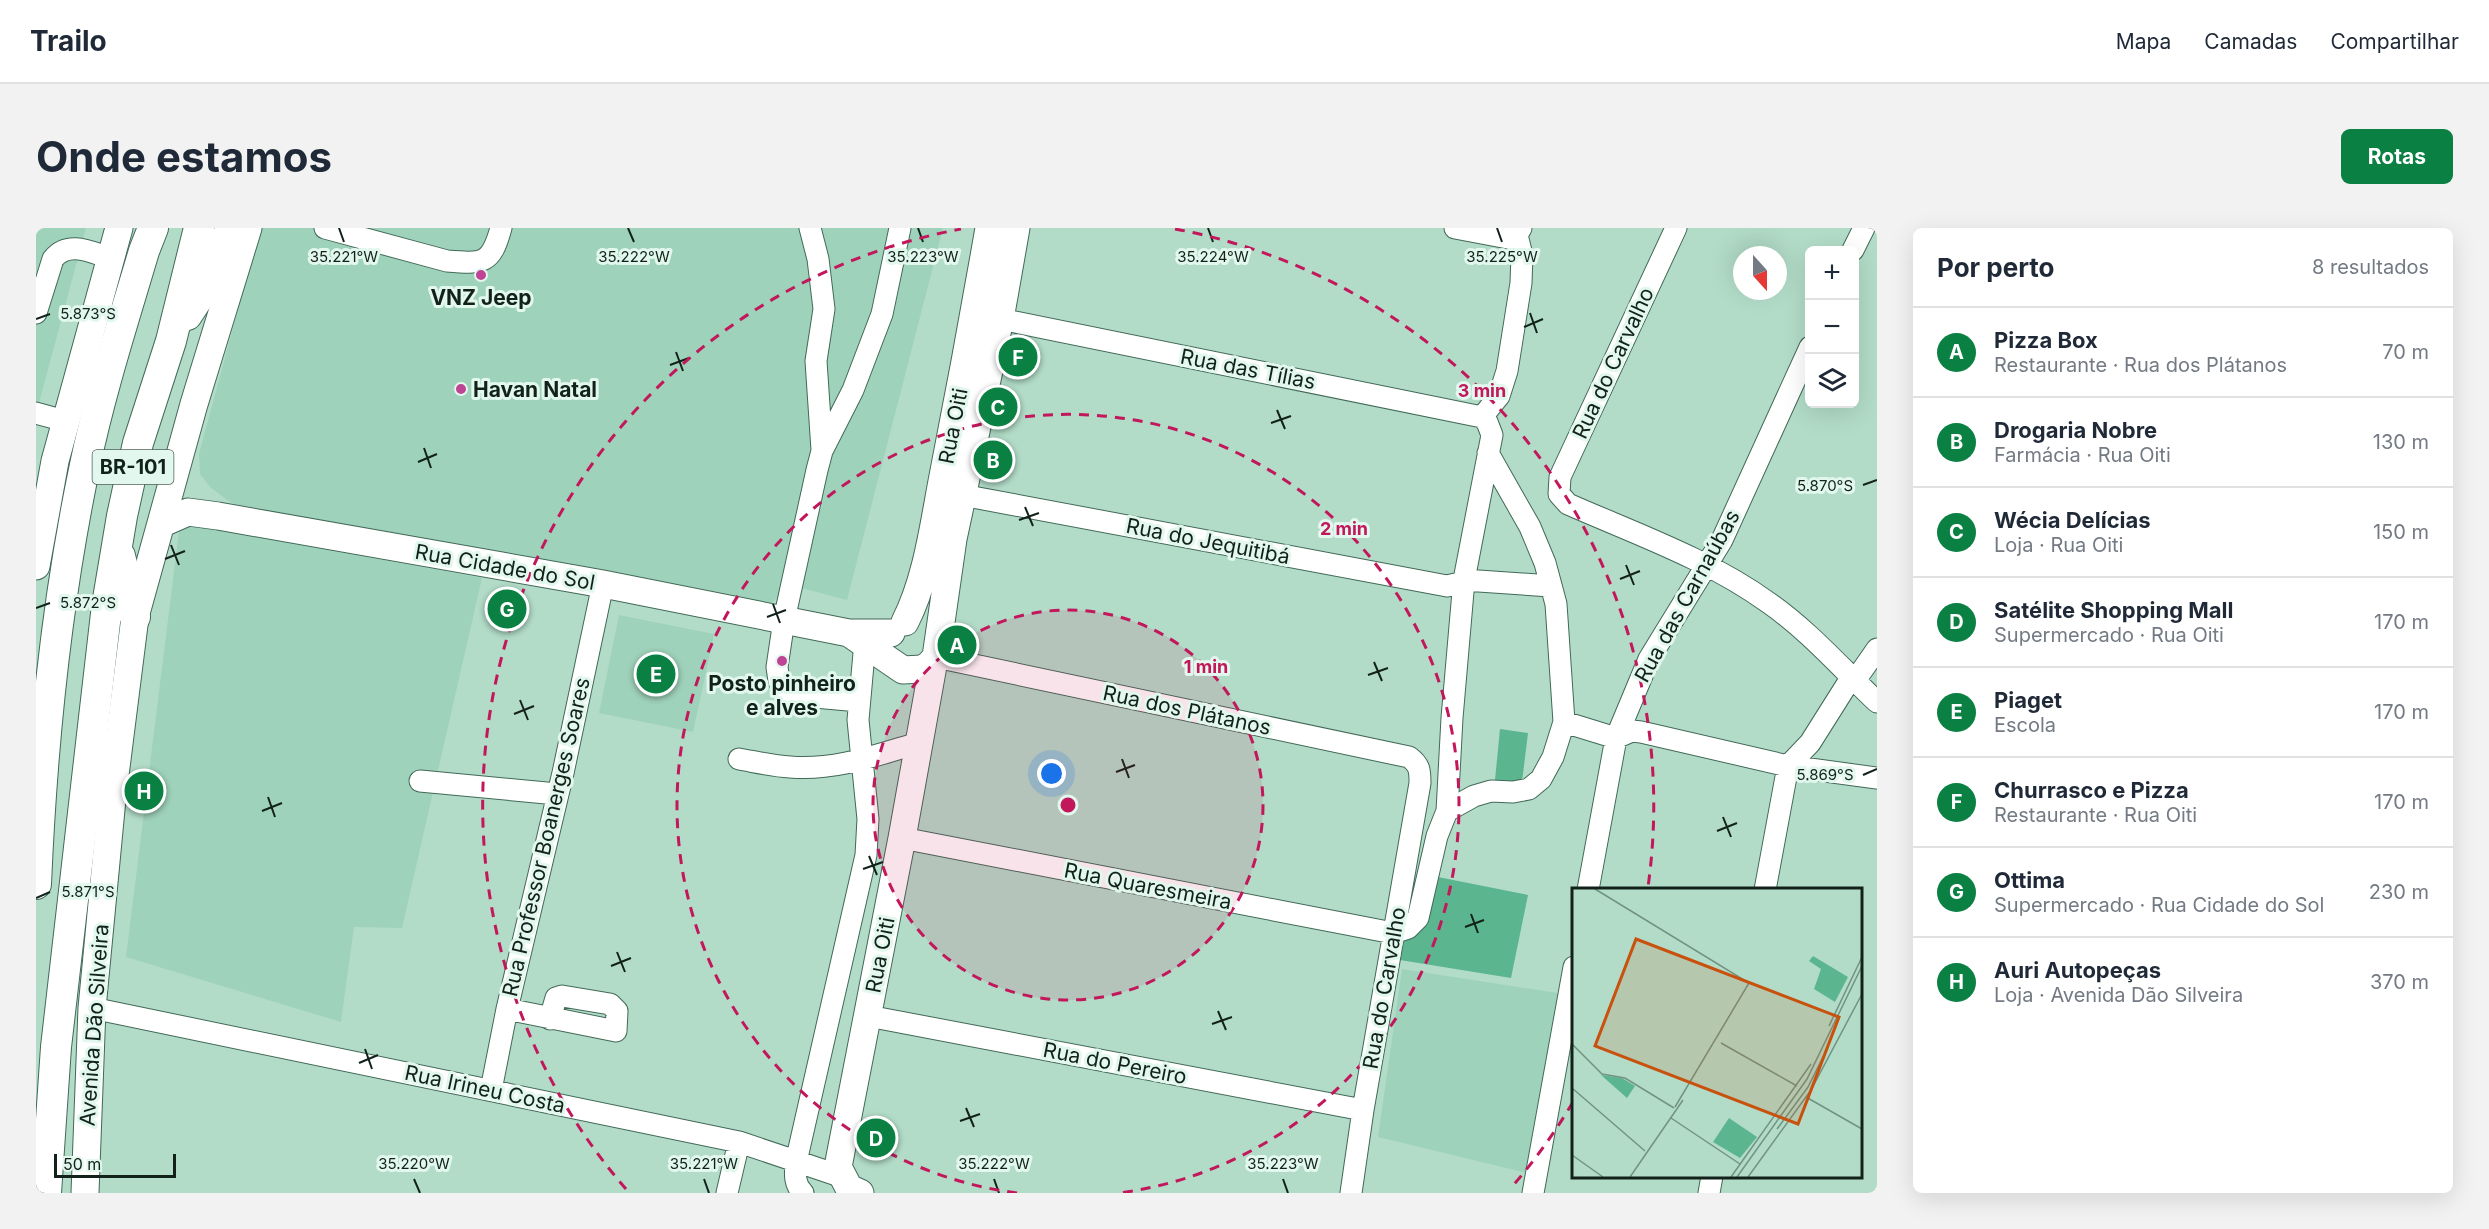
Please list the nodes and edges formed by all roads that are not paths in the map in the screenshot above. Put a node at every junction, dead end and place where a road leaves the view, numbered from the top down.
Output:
1 (119, 228) edge
2 (199, 228) edge
3 (231, 228) edge
4 (248, 228) edge
5 (325, 228) edge
6 (501, 228) edge
7 (810, 228) edge
8 (900, 228) edge
9 (989, 228) edge
10 (1016, 228) edge
11 (1455, 228) edge
12 (1676, 228) edge
13 (1864, 228) edge
14 (1517, 233) edge
15 (146, 236) edge
16 (1856, 246) edge
17 (110, 258) junction
18 (36, 314) edge
19 (1000, 319) junction
20 (171, 341) junction
21 (1806, 354) edge
22 (36, 413) edge
23 (65, 422) junction
24 (1486, 422) junction
25 (822, 451) junction
26 (1488, 453) junction
27 (46, 466) edge
28 (962, 495) junction
29 (163, 523) junction
30 (38, 532) edge
31 (117, 545) junction
32 (1706, 564) junction
33 (36, 566) edge
34 (1459, 583) junction
35 (603, 584) junction
36 (1551, 586) junction
37 (135, 617) junction
38 (784, 620) junction
39 (898, 627) junction
40 (1877, 630) edge
41 (857, 638) junction
42 (1877, 647) edge
43 (936, 652) junction
44 (899, 667) junction
45 (1851, 678) junction
46 (859, 701) junction
47 (1877, 702) edge
48 (1564, 722) junction
49 (920, 734) junction
50 (1616, 738) junction
51 (739, 759) dead end
52 (862, 759) junction
53 (1788, 766) junction
54 (1877, 778) edge
55 (420, 781) dead end
56 (1420, 783) joint
57 (557, 794) junction
58 (1447, 812) junction
59 (902, 838) junction
60 (36, 884) edge
61 (1588, 888) edge
62 (1765, 888) edge
63 (860, 890) junction
64 (890, 902) junction
65 (1393, 933) junction
66 (1572, 978) edge
67 (92, 1008) junction
68 (507, 1009) junction
69 (868, 1016) junction
70 (550, 1019) dead end
71 (491, 1090) junction
72 (1363, 1110) junction
73 (739, 1142) junction
74 (796, 1162) junction
75 (1712, 1178) edge
76 (848, 1184) edge
77 (46, 1193) edge
78 (85, 1193) edge
79 (727, 1193) edge
80 (803, 1193) edge
81 (1351, 1193) edge
82 (1533, 1193) edge
83 (1709, 1193) edge

1 - 17 main road
2 - 20 highway, BR-101
3 - 20 highway
4 - 29 main road, Avenida Dão Silveira
5 - 6 street
7 - 25 street
8 - 25 street
9 - 39 main road, Rua Oiti
10 - 19 main road, Rua Oiti
11 - 14 street
12 - 32 street, Rua do Carvalho
13 - 16 street
14 - 24 street
15 - 60 highway, BR-101
17 - 18 street
17 - 23 main road
19 - 24 street, Rua das Tílias
19 - 28 main road, Rua Oiti
20 - 31 highway, BR-101
21 - 32 street, Rua das Carnaúbas
22 - 23 street
23 - 27 main road
24 - 26 street
25 - 38 street
26 - 34 street
26 - 36 street
27 - 30 main road
28 - 34 street, Rua do Jequitibá
28 - 43 main road, Rua Oiti
29 - 35 main road, Rua Cidade do Sol
29 - 37 main road, Avenida Dão Silveira
30 - 33 main road
31 - 37 highway
31 - 77 highway, BR-101
32 - 45 street
32 - 50 street, Rua das Carnaúbas
34 - 36 street, Rua do Jequitibá
34 - 58 street
35 - 38 main road, Rua Cidade do Sol
35 - 57 street, Rua Professor Boanerges Soares
36 - 48 street
37 - 67 main road, Avenida Dão Silveira
38 - 41 main road, Rua Cidade do Sol
38 - 46 street
39 - 41 main road, Rua Cidade do Sol
39 - 43 main road
39 - 44 main road
40 - 42 street
41 - 44 main road, Rua Cidade do Sol
41 - 46 street
42 - 45 street
43 - 44 main road
43 - 49 main road, Rua Oiti
43 - 56 street, Rua dos Plátanos
44 - 49 main road, Rua Oiti
45 - 47 street
45 - 53 street
46 - 52 street
48 - 50 street
48 - 58 street
49 - 52 street
49 - 59 main road, Rua Oiti
50 - 53 street
50 - 61 street, Rua das Carnaúbas
51 - 52 street
52 - 63 street
53 - 54 street
53 - 62 street
55 - 57 street
56 - 65 street, Rua do Carvalho
57 - 68 street, Rua Professor Boanerges Soares
58 - 65 street
59 - 64 main road, Rua Oiti
59 - 65 street, Rua Quaresmeira
63 - 64 street
63 - 74 street
64 - 69 main road, Rua Oiti
65 - 72 street, Rua do Carvalho
66 - 82 street
67 - 71 street, Rua Irineu Costa
67 - 78 main road, Avenida Dão Silveira
68 - 70 street
68 - 71 street, Rua Professor Boanerges Soares
69 - 72 street, Rua do Pereiro
69 - 76 main road, Rua Oiti
71 - 73 street, Rua Irineu Costa
72 - 81 street, Rua do Carvalho
73 - 74 street, Rua Irineu Costa
73 - 79 street
74 - 76 street, Rua Irineu Costa
74 - 80 street
75 - 83 street

